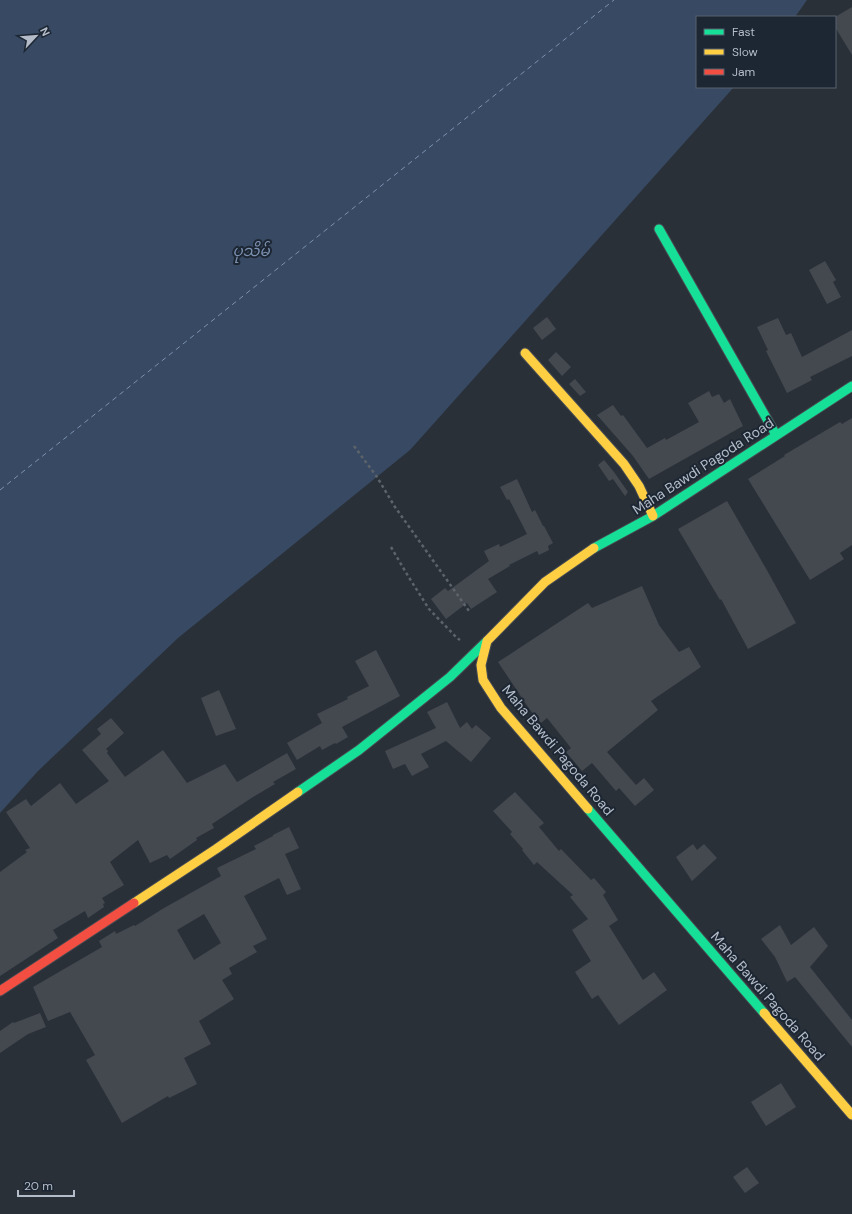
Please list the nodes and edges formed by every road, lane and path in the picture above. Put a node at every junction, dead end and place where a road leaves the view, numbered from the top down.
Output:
1 (659, 229) dead end
2 (525, 354) dead end
3 (852, 386) edge
4 (776, 435) junction
5 (354, 446) dead end
6 (653, 516) junction
7 (391, 547) dead end
8 (469, 611) dead end
9 (462, 640) dead end
10 (487, 641) junction
11 (0, 991) edge
12 (852, 1114) edge

1 - 4 street
2 - 6 street
3 - 4 street, Maha Bawdi Pagoda Road
4 - 6 street, Maha Bawdi Pagoda Road
5 - 8 path
6 - 10 street, Maha Bawdi Pagoda Road
7 - 9 path
10 - 11 street
10 - 12 street, Maha Bawdi Pagoda Road

